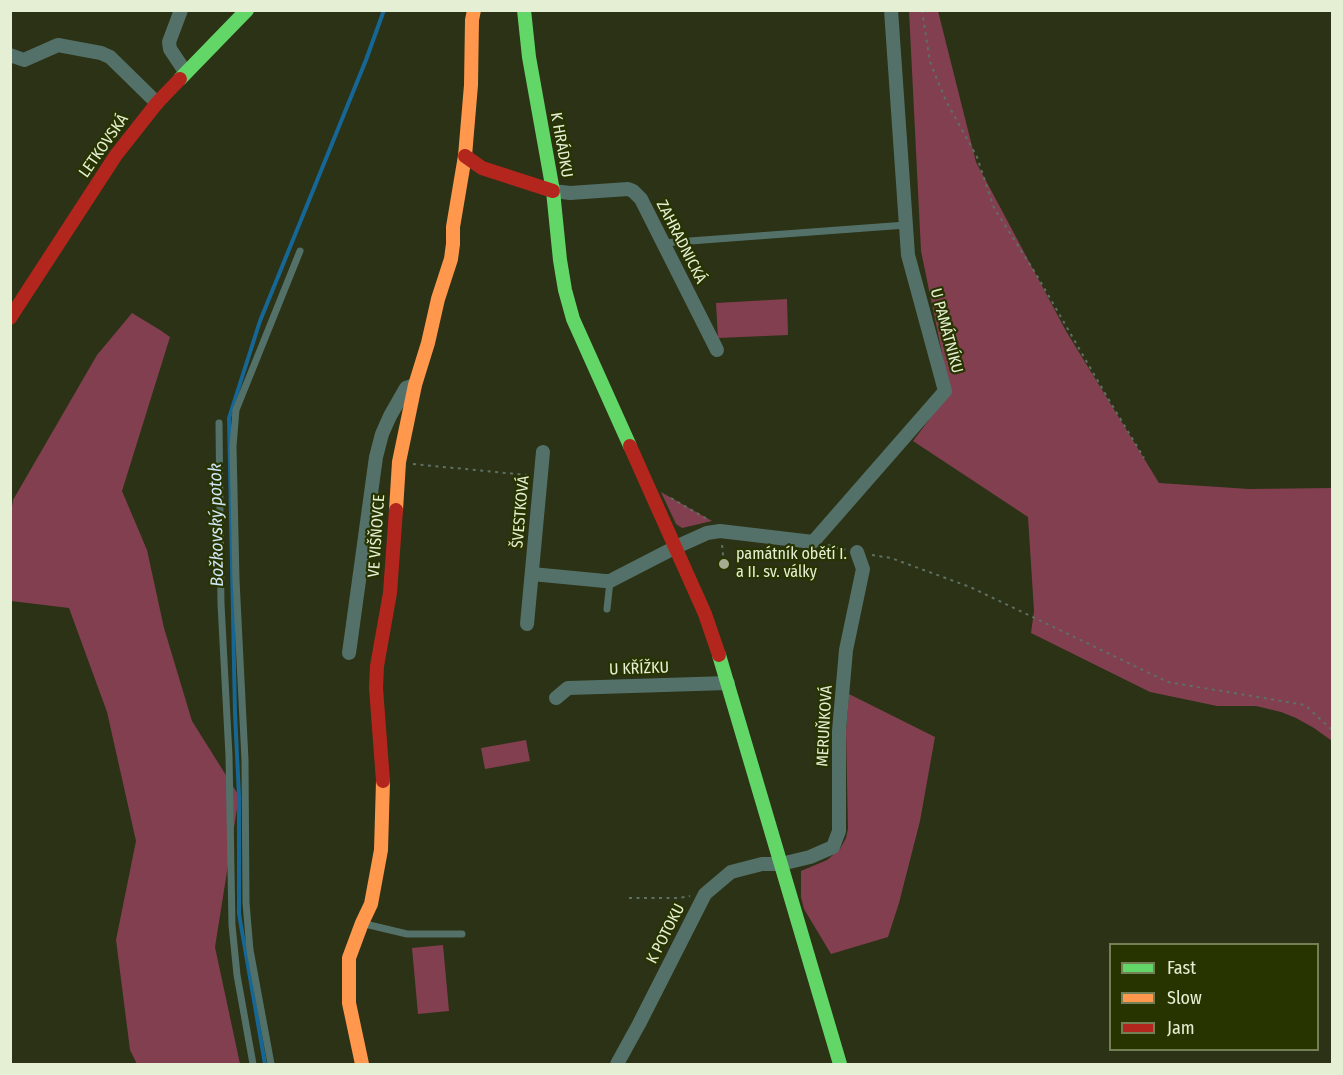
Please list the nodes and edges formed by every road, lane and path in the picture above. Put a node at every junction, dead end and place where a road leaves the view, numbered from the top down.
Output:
1 (181, 10) edge
2 (247, 10) edge
3 (474, 10) edge
4 (524, 10) edge
5 (891, 10) edge
6 (922, 10) edge
7 (10, 55) edge
8 (186, 73) junction
9 (157, 103) junction
10 (465, 156) junction
11 (553, 191) junction
12 (906, 225) junction
13 (663, 243) junction
14 (300, 251) dead end
15 (10, 318) edge
16 (717, 350) dead end
17 (415, 386) junction
18 (219, 423) dead end
19 (543, 452) dead end
20 (1144, 458) dead end
21 (399, 462) junction
22 (541, 476) junction
23 (671, 498) dead end
24 (716, 526) junction
25 (813, 542) junction
26 (676, 547) junction
27 (857, 552) junction
28 (724, 564) dead end
29 (532, 574) junction
30 (610, 581) junction
31 (607, 609) dead end
32 (527, 624) dead end
33 (349, 653) dead end
34 (728, 683) junction
35 (556, 698) dead end
36 (1332, 730) edge
37 (781, 864) junction
38 (705, 894) junction
39 (628, 898) dead end
40 (362, 923) junction
41 (462, 934) dead end
42 (254, 1065) edge
43 (272, 1065) edge
44 (362, 1065) edge
45 (617, 1065) edge
46 (840, 1065) edge

1 - 8 street
2 - 8 street, LETKOVSKÁ
3 - 10 street, VE VIŠŇOVCE
4 - 11 street, K HRÁDKU
5 - 12 street, U PAMÁTNÍKU
6 - 20 path
7 - 9 street
8 - 9 street, LETKOVSKÁ
9 - 15 street, LETKOVSKÁ
10 - 11 street, K HRÁDKU
10 - 17 street, VE VIŠŇOVCE
11 - 13 street, ZAHRADNICKÁ
11 - 26 street
12 - 13 lane
12 - 25 street, U PAMÁTNÍKU
13 - 16 street, ZAHRADNICKÁ
14 - 43 lane
17 - 21 street, VE VIŠŇOVCE
17 - 33 street
18 - 42 lane
19 - 22 street, ŠVESTKOVÁ
21 - 22 path
21 - 40 street, VE VIŠŇOVCE
22 - 29 street, ŠVESTKOVÁ
23 - 24 path
24 - 25 street
24 - 26 street
24 - 28 path
25 - 27 path
26 - 30 street
26 - 34 street
27 - 36 path
27 - 37 street, MERUŇKOVÁ
29 - 30 street
29 - 32 street, ŠVESTKOVÁ
30 - 31 lane
34 - 35 street, U KŘÍŽKU
34 - 37 street
37 - 38 street, K POTOKU
37 - 46 street
38 - 39 path
38 - 45 street, K POTOKU
40 - 41 lane
40 - 44 street, VE VIŠŇOVCE

